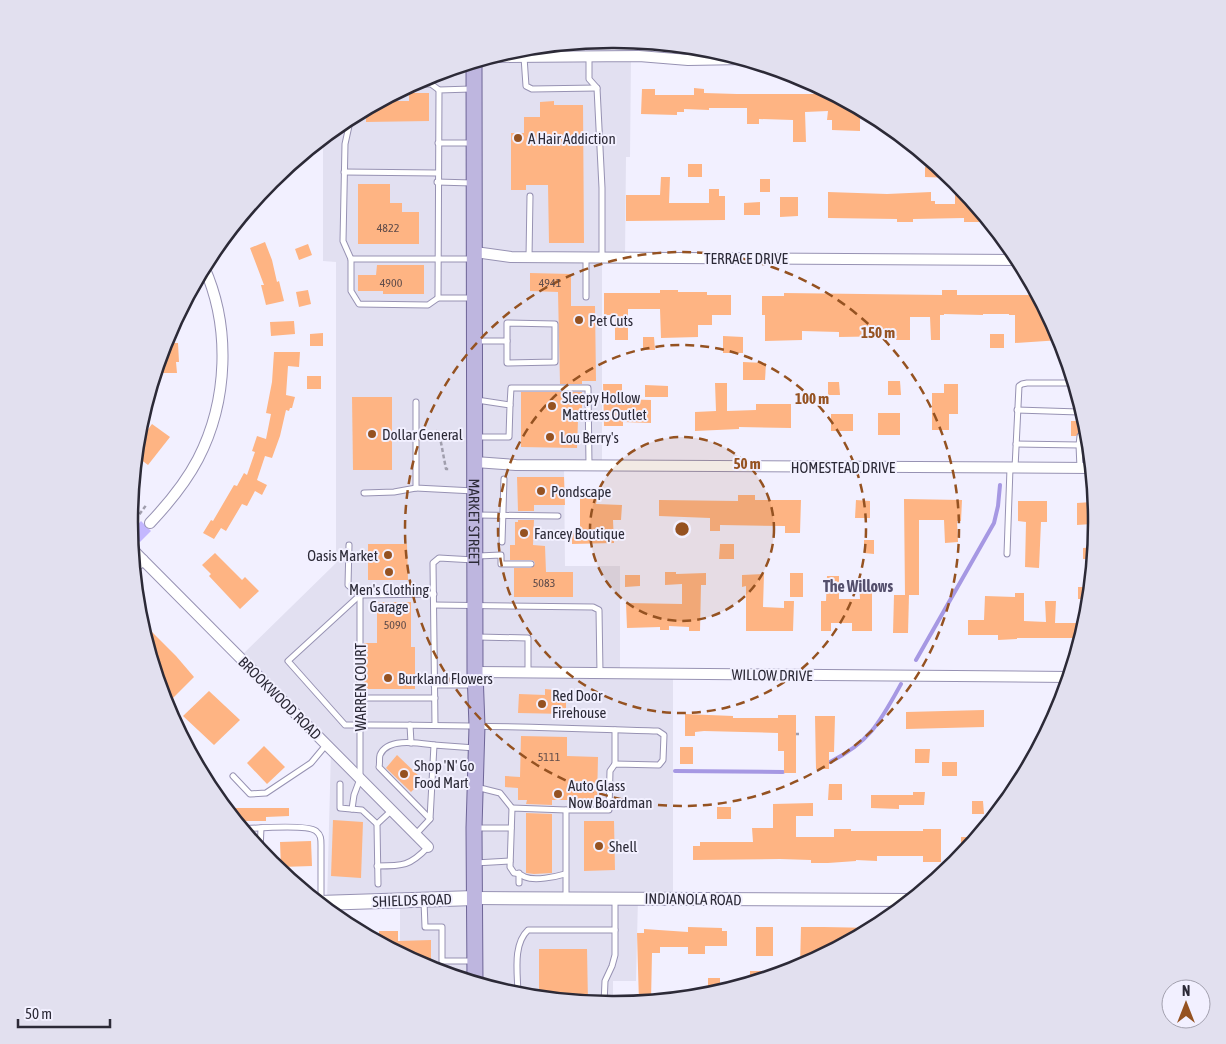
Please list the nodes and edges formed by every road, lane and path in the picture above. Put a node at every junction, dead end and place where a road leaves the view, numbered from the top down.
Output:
1 (589, 56) junction
2 (520, 57) edge
3 (524, 57) junction
4 (716, 59) edge
5 (474, 69) edge
6 (431, 84) edge
7 (597, 88) junction
8 (474, 89) junction
9 (439, 90) junction
10 (349, 127) edge
11 (474, 143) junction
12 (438, 144) junction
13 (344, 172) junction
14 (438, 173) junction
15 (438, 182) junction
16 (474, 183) junction
17 (530, 196) dead end
18 (474, 256) junction
19 (529, 257) junction
20 (586, 257) junction
21 (602, 257) junction
22 (351, 259) junction
23 (438, 259) junction
24 (1009, 260) edge
25 (207, 276) edge
26 (586, 297) dead end
27 (438, 298) junction
28 (474, 298) junction
29 (474, 340) junction
30 (507, 341) junction
31 (1066, 383) edge
32 (474, 400) junction
33 (416, 402) dead end
34 (510, 405) junction
35 (1017, 410) junction
36 (1074, 412) edge
37 (436, 432) dead end
38 (474, 437) junction
39 (1080, 439) edge
40 (1016, 444) junction
41 (1079, 445) junction
42 (474, 462) junction
43 (589, 465) junction
44 (449, 468) dead end
45 (1012, 468) junction
46 (1080, 468) junction
47 (1084, 468) edge
48 (504, 479) dead end
49 (416, 488) junction
50 (474, 491) junction
51 (364, 493) dead end
52 (147, 504) dead end
53 (475, 515) junction
54 (503, 515) junction
55 (138, 516) edge
56 (558, 516) dead end
57 (150, 523) dead end
58 (502, 542) dead end
59 (349, 545) dead end
60 (1008, 554) dead end
61 (140, 557) edge
62 (475, 558) junction
63 (143, 560) joint
64 (531, 564) dead end
65 (434, 594) junction
66 (360, 595) junction
67 (434, 605) junction
68 (475, 606) junction
69 (475, 637) junction
70 (528, 673) junction
71 (600, 673) junction
72 (1061, 677) edge
73 (475, 678) junction
74 (434, 686) junction
75 (360, 698) junction
76 (434, 698) junction
77 (360, 725) junction
78 (410, 725) junction
79 (435, 725) junction
80 (477, 726) junction
81 (615, 730) junction
82 (411, 743) junction
83 (326, 745) junction
84 (434, 746) junction
85 (477, 748) junction
86 (614, 764) junction
87 (233, 776) dead end
88 (360, 779) junction
89 (340, 784) dead end
90 (476, 787) junction
91 (512, 808) junction
92 (352, 809) junction
93 (566, 810) junction
94 (391, 811) junction
95 (430, 819) junction
96 (377, 824) junction
97 (250, 828) edge
98 (261, 828) junction
99 (474, 828) junction
100 (511, 828) junction
101 (416, 835) junction
102 (260, 840) edge
103 (428, 847) joint
104 (510, 861) junction
105 (475, 863) junction
106 (378, 866) junction
107 (519, 873) junction
108 (565, 874) junction
109 (519, 883) dead end
110 (378, 884) dead end
111 (320, 895) edge
112 (475, 898) junction
113 (566, 898) junction
114 (616, 898) junction
115 (424, 900) junction
116 (899, 900) edge
117 (330, 903) edge
118 (615, 930) junction
119 (475, 973) edge
120 (518, 987) edge
121 (604, 996) edge

1 - 3 street
1 - 4 street
1 - 7 lane
2 - 3 street
3 - 7 lane
5 - 8 main road, MARKET STREET
6 - 9 lane
7 - 21 lane
8 - 9 lane
8 - 11 main road, MARKET STREET
9 - 12 lane
10 - 13 lane
11 - 12 lane
11 - 16 main road, MARKET STREET
12 - 14 lane
13 - 14 lane
13 - 22 lane
14 - 15 lane
15 - 16 lane
15 - 23 lane
16 - 18 main road, MARKET STREET
17 - 19 lane
18 - 19 street, TERRACE DRIVE
18 - 23 lane
18 - 28 main road, MARKET STREET
19 - 20 street, TERRACE DRIVE
20 - 21 street, TERRACE DRIVE
20 - 26 lane
21 - 24 street, TERRACE DRIVE
22 - 23 lane
22 - 27 lane
23 - 27 lane
25 - 57 street
27 - 28 lane
28 - 29 main road, MARKET STREET
29 - 30 lane
29 - 32 main road, MARKET STREET
30 - 30 lane
31 - 35 lane
32 - 34 lane
32 - 38 main road, MARKET STREET
33 - 49 lane
34 - 38 lane
34 - 43 lane
35 - 36 lane
35 - 40 lane
37 - 44 path
38 - 42 main road, MARKET STREET
39 - 41 lane
40 - 41 lane
40 - 45 lane
41 - 46 lane
42 - 43 street, HOMESTEAD DRIVE
42 - 50 main road, MARKET STREET
43 - 45 street, HOMESTEAD DRIVE
45 - 46 street, HOMESTEAD DRIVE
45 - 60 lane
46 - 47 street, HOMESTEAD DRIVE
48 - 54 lane
49 - 50 lane
49 - 51 lane
50 - 53 main road, MARKET STREET
52 - 55 path
53 - 54 lane
53 - 62 main road, MARKET STREET
54 - 56 lane
54 - 58 lane
59 - 66 lane
61 - 63 street, BROOKWOOD ROAD
62 - 64 lane
62 - 65 lane
62 - 68 main road, MARKET STREET
63 - 83 street, BROOKWOOD ROAD
65 - 66 lane
65 - 67 lane
66 - 75 lane, WARREN COURT
66 - 77 lane
67 - 68 lane
67 - 74 lane
68 - 69 main road, MARKET STREET
68 - 71 lane
69 - 70 lane
69 - 73 main road, MARKET STREET
70 - 71 street, WILLOW DRIVE
70 - 73 street, WILLOW DRIVE
71 - 72 street, WILLOW DRIVE
73 - 74 lane
73 - 80 main road, MARKET STREET
74 - 76 lane
75 - 76 lane
75 - 77 lane, WARREN COURT
76 - 79 lane
77 - 78 lane
77 - 88 lane, WARREN COURT
78 - 79 lane
78 - 82 lane
79 - 80 lane
80 - 81 lane
80 - 85 main road, MARKET STREET
81 - 86 lane
81 - 86 lane
82 - 84 lane
82 - 95 lane
83 - 87 lane
83 - 88 street, BROOKWOOD ROAD
84 - 85 lane
84 - 95 lane
85 - 90 main road, MARKET STREET
86 - 93 lane
88 - 92 lane, WARREN COURT
88 - 94 street, BROOKWOOD ROAD
89 - 92 lane
90 - 91 lane
90 - 99 main road, MARKET STREET
91 - 93 lane
91 - 100 lane
92 - 96 lane
93 - 108 lane
94 - 96 lane
94 - 101 street, BROOKWOOD ROAD
95 - 101 lane
96 - 106 lane
97 - 98 lane
98 - 102 lane
98 - 111 lane
99 - 100 lane
99 - 105 main road, MARKET STREET
100 - 104 lane
101 - 103 street, BROOKWOOD ROAD
103 - 106 lane
104 - 105 lane
104 - 107 lane
105 - 112 main road, MARKET STREET
106 - 110 lane
107 - 108 lane
107 - 109 lane
108 - 113 lane
112 - 113 street, INDIANOLA ROAD
112 - 115 main road, SHIELDS ROAD
112 - 119 main road, MARKET STREET
113 - 114 street, INDIANOLA ROAD
114 - 116 street, INDIANOLA ROAD
114 - 118 lane
115 - 117 main road, SHIELDS ROAD
115 - 119 lane
118 - 120 lane
118 - 121 lane

